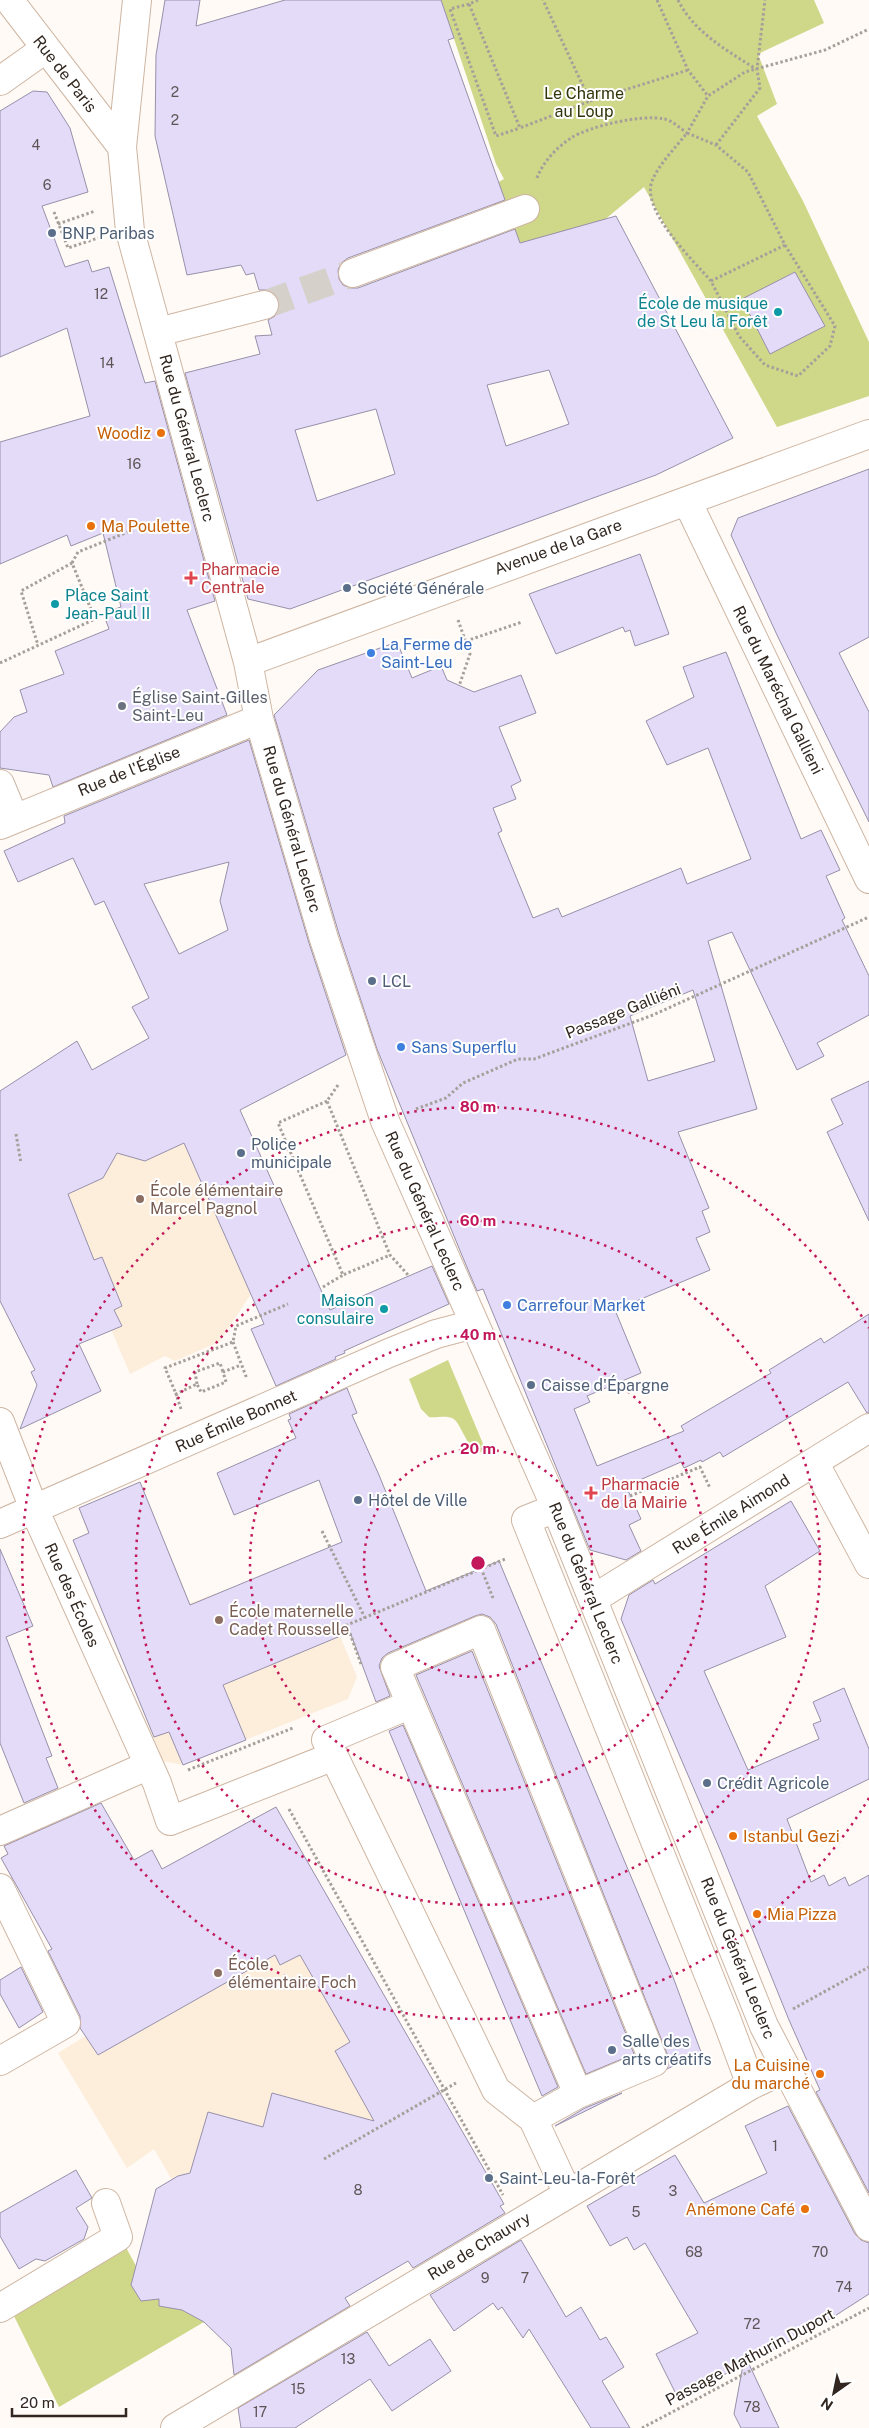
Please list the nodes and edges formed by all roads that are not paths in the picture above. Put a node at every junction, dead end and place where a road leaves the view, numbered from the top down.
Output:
1 (9, 0) edge
2 (137, 0) edge
3 (46, 49) junction
4 (0, 81) edge
5 (122, 147) junction
6 (525, 209) road end
7 (353, 273) tunnel mouth
8 (264, 305) tunnel mouth
9 (158, 332) junction
10 (869, 434) edge
11 (687, 501) junction
12 (248, 662) junction
13 (259, 719) junction
14 (0, 784) edge
15 (7, 822) edge
16 (869, 879) edge
17 (474, 1324) junction
18 (0, 1422) edge
19 (869, 1428) edge
20 (814, 1462) junction
21 (556, 1508) junction
22 (34, 1510) junction
23 (0, 1524) edge
24 (869, 1564) edge
25 (593, 1599) junction
26 (623, 1675) junction
27 (592, 1686) junction
28 (409, 1705) junction
29 (334, 1756) junction
30 (153, 1774) junction
31 (0, 1831) edge
32 (0, 1888) edge
33 (0, 2062) edge
34 (785, 2069) junction
35 (751, 2085) junction
36 (578, 2094) junction
37 (533, 2119) junction
38 (568, 2194) junction
39 (106, 2203) dead end
40 (869, 2227) edge
41 (0, 2308) edge
42 (175, 2428) edge

1 - 3 street, Rue de Paris
2 - 5 street, Rue du Général Leclerc
3 - 4 street
3 - 5 street, Rue de Paris
5 - 9 street, Rue du Général Leclerc
6 - 7 street
8 - 9 street
9 - 12 street, Rue du Général Leclerc
10 - 11 street, Avenue de la Gare
11 - 12 street, Avenue de la Gare
11 - 16 street, Rue du Maréchal Gallieni
12 - 13 street, Rue du Général Leclerc
13 - 15 street, Rue de l'Église
13 - 17 street, Rue du Général Leclerc
14 - 15 street
17 - 21 street, Rue du Général Leclerc
17 - 22 street, Rue Émile Bonnet
18 - 22 street, Rue des Écoles
19 - 20 street, Rue Émile Aimond
20 - 24 street
20 - 25 street, Rue Émile Aimond
21 - 25 street, Rue du Général Leclerc
21 - 27 street
22 - 23 street, Rue Émile Bonnet
22 - 30 street, Rue des Écoles
25 - 26 street, Rue du Général Leclerc
26 - 27 street
26 - 34 street, Rue du Général Leclerc
27 - 35 street
28 - 29 street
28 - 36 street
28 - 36 street
29 - 30 street, Rue des Écoles
29 - 37 street
30 - 31 street
32 - 33 street
34 - 35 street, Rue de Chauvry
34 - 40 street, Rue du Général Leclerc
35 - 38 street, Rue de Chauvry
36 - 37 street
37 - 38 street
38 - 42 street, Rue de Chauvry
39 - 41 street

